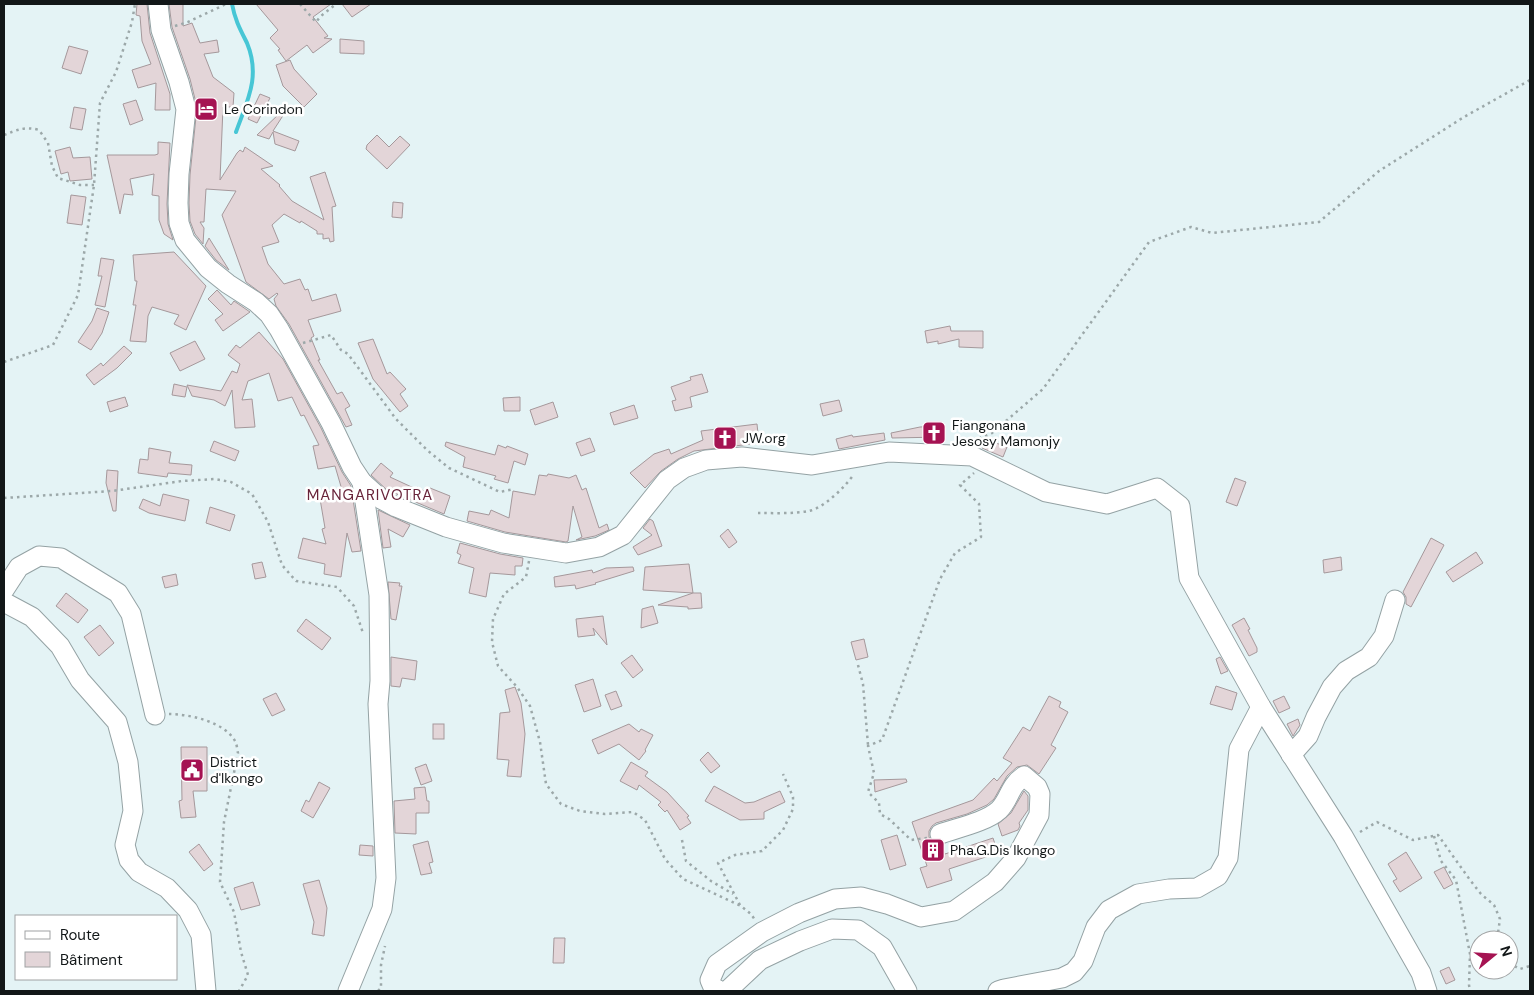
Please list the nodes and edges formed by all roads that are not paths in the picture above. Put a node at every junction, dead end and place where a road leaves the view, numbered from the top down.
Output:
1 (158, 4) edge
2 (362, 482) junction
3 (4, 590) edge
4 (1395, 600) dead end
5 (4, 602) edge
6 (1261, 707) junction
7 (155, 715) road end
8 (1292, 754) junction
9 (940, 834) road end
10 (206, 991) edge
11 (348, 991) edge
12 (720, 991) edge
13 (727, 991) edge
14 (907, 991) edge
15 (998, 991) edge
16 (1428, 991) edge

1 - 2 street
2 - 6 street
2 - 11 street
3 - 7 street
4 - 8 street
5 - 10 street
6 - 8 street
6 - 15 street
8 - 16 street
9 - 12 street
13 - 14 street

